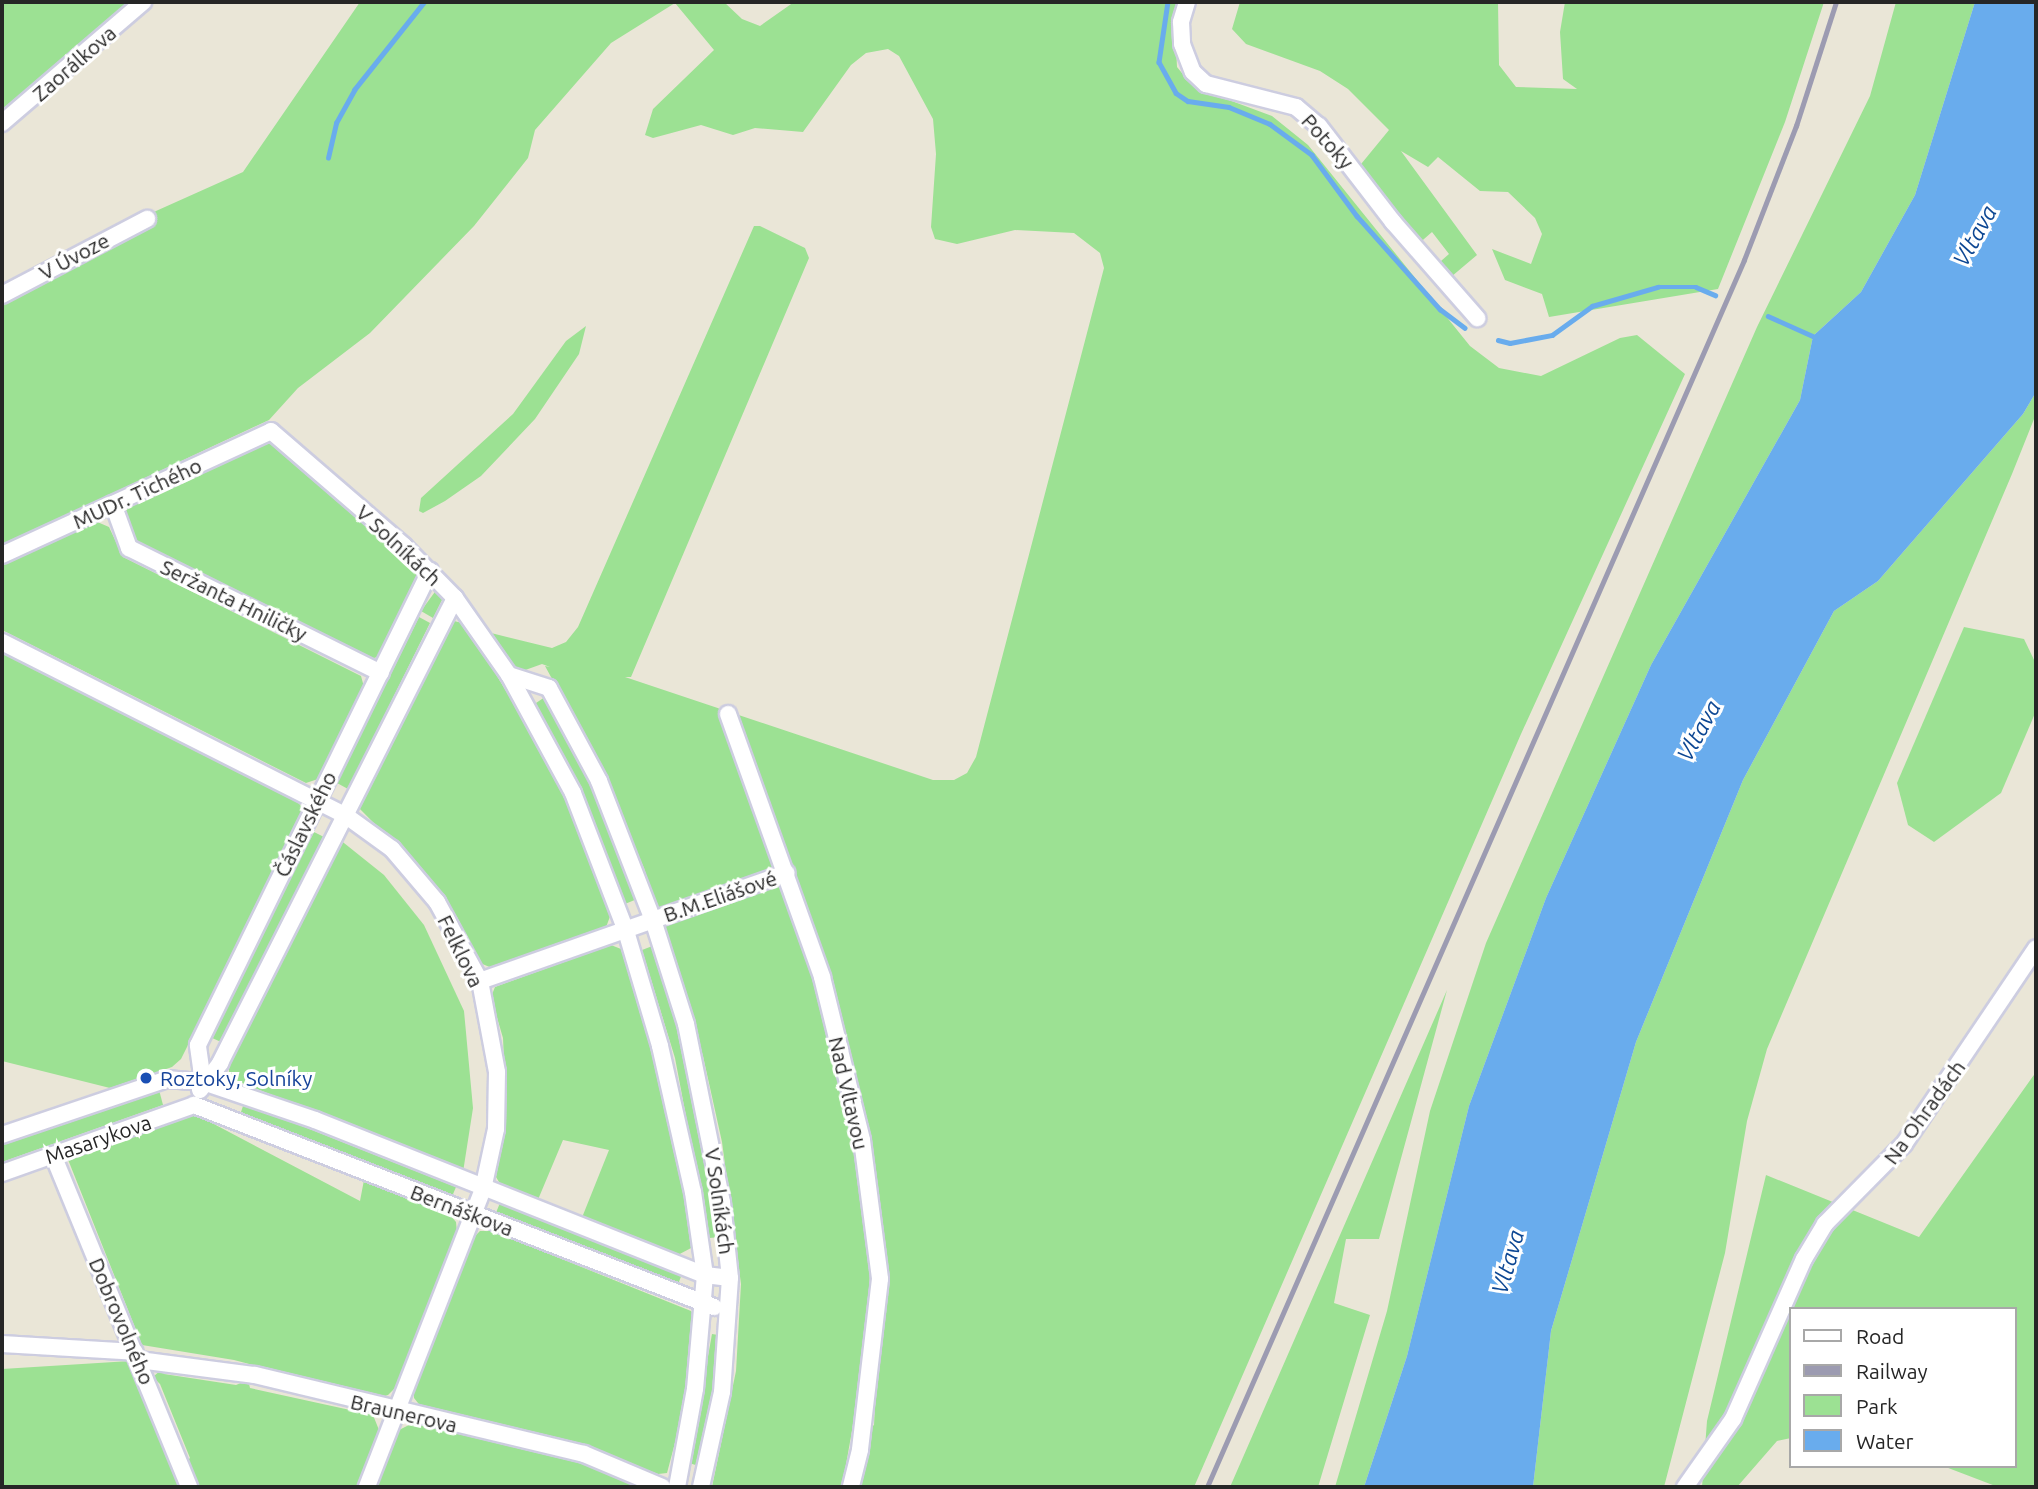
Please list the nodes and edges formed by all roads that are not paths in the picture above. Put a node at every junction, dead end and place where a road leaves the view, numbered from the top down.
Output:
1 (144, 2) edge
2 (1187, 2) edge
3 (2, 123) edge
4 (147, 219) dead end
5 (2, 295) edge
6 (1477, 318) dead end
7 (271, 430) joint
8 (113, 504) junction
9 (2, 555) edge
10 (430, 570) junction
11 (455, 598) junction
12 (2, 642) edge
13 (381, 673) junction
14 (509, 675) junction
15 (728, 714) dead end
16 (316, 800) junction
17 (345, 815) junction
18 (787, 873) junction
19 (653, 920) junction
20 (626, 931) junction
21 (2036, 948) edge
22 (480, 981) junction
23 (203, 1082) junction
24 (194, 1105) junction
25 (2, 1135) edge
26 (53, 1155) junction
27 (2, 1173) edge
28 (483, 1189) junction
29 (473, 1214) junction
30 (705, 1275) junction
31 (730, 1278) junction
32 (706, 1305) junction
33 (731, 1310) junction
34 (2, 1344) edge
35 (137, 1356) junction
36 (396, 1412) junction
37 (189, 1487) edge
38 (367, 1487) edge
39 (662, 1487) edge
40 (677, 1487) edge
41 (701, 1487) edge
42 (851, 1487) edge
43 (1685, 1487) edge

1 - 3 street, Zaorálkova
2 - 6 street, Potoky
4 - 5 street, V Úvoze
7 - 8 street, MUDr. Tichého
7 - 10 street, V Solníkách
8 - 9 street, MUDr. Tichého
8 - 13 street, Seržanta Hniličky
10 - 11 street, V Solníkách
10 - 13 street, Čáslavského
11 - 14 street, V Solníkách
11 - 17 street, Čáslavského
12 - 16 street, Felklova
13 - 16 street, Čáslavského
14 - 19 street, V Solníkách
14 - 20 street, V Solníkách
15 - 18 street, Nad Vltavou
16 - 17 street, Felklova
16 - 23 street, Čáslavského
17 - 22 street, Felklova
17 - 23 street, Čáslavského
18 - 19 street, B.M.Eliášové
18 - 42 street, Nad Vltavou
19 - 20 street
19 - 31 street, V Solníkách
20 - 22 street
20 - 30 street, V Solníkách
21 - 43 street, Na Ohradách
22 - 28 street, Felklova
23 - 24 street, Čáslavského
23 - 25 street, Masarykova
23 - 28 street, Bernáškova
24 - 26 street, Masarykova
24 - 29 street, Bernáškova
26 - 27 street, Masarykova
26 - 35 street, Dobrovolného
28 - 29 street, Felklova
28 - 30 street, Bernáškova
29 - 32 street, Bernáškova
29 - 36 street, Felklova
30 - 31 street, Bernáškova
30 - 32 street, V Solníkách
31 - 33 street, V Solníkách
32 - 33 street, Bernáškova
32 - 40 street, V Solníkách
33 - 41 street, V Solníkách
34 - 35 street, Braunerova
35 - 36 street, Braunerova
35 - 37 street, Dobrovolného
36 - 38 street, Felklova
36 - 39 street, Braunerova

